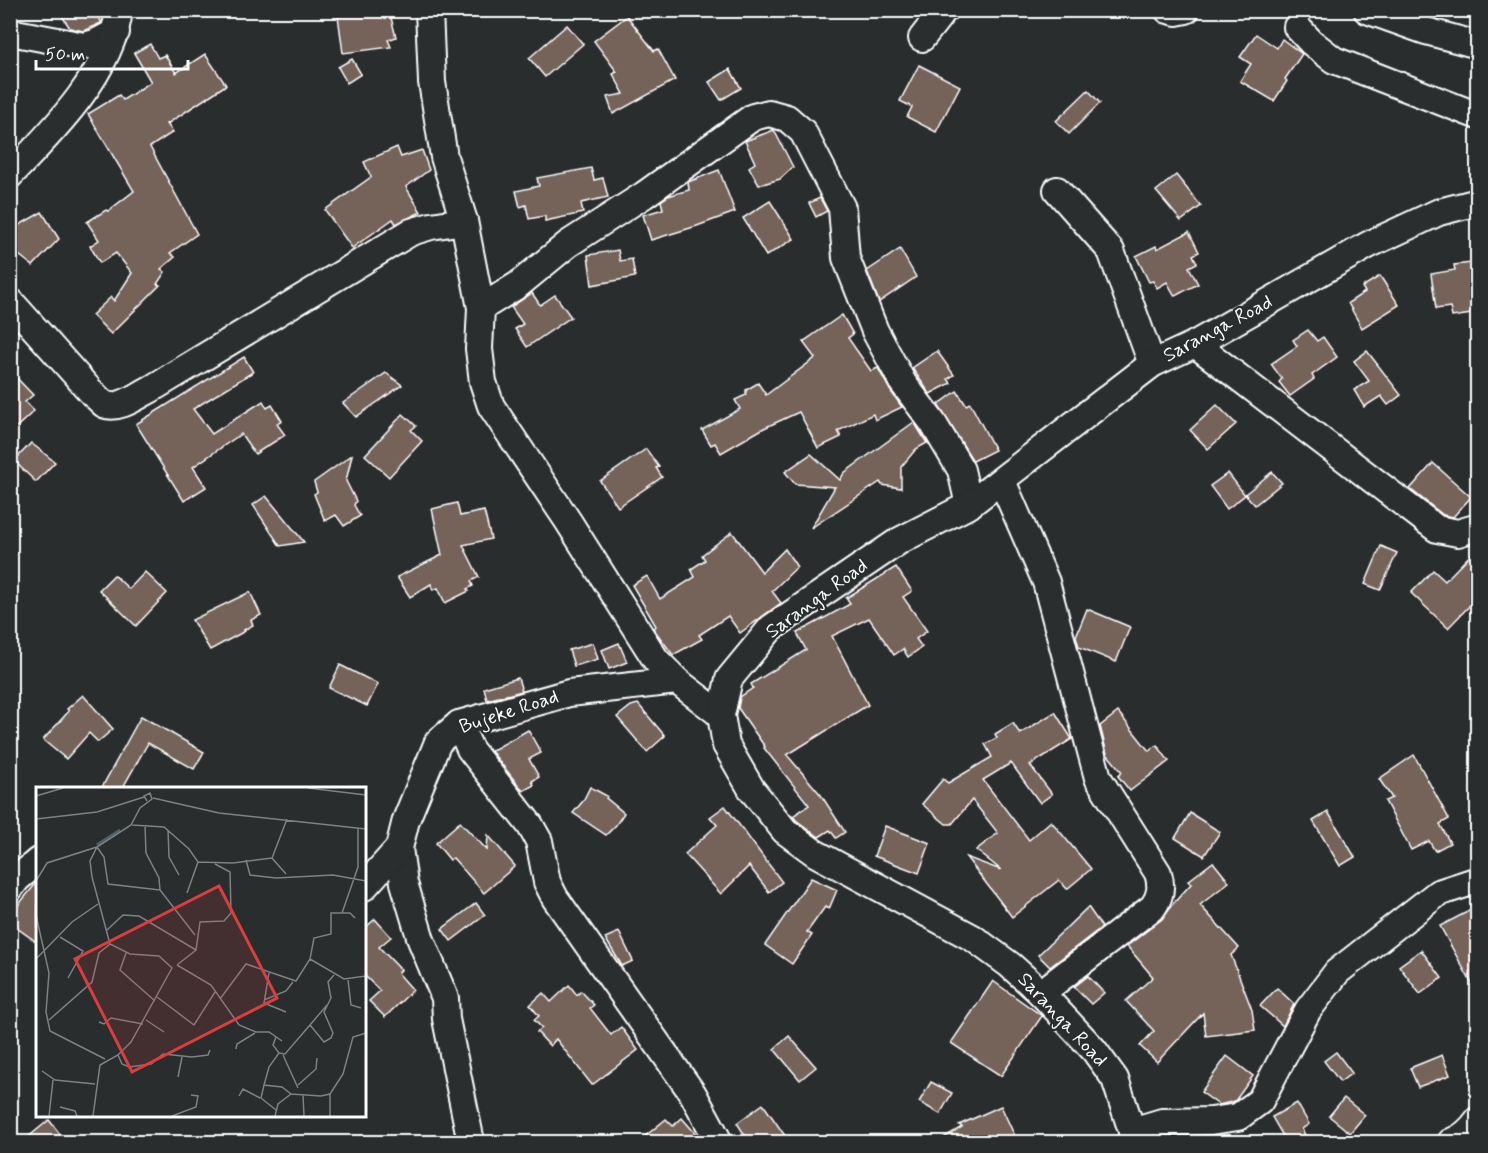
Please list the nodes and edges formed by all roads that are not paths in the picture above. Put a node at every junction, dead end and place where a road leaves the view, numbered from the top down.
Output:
1 (429, 10) edge
2 (944, 10) edge
3 (1168, 10) edge
4 (1186, 10) edge
5 (1367, 10) edge
6 (117, 21) edge
7 (1297, 27) dead end
8 (10, 32) edge
9 (922, 38) dead end
10 (1478, 45) edge
11 (1478, 116) edge
12 (10, 175) edge
13 (1057, 190) dead end
14 (1478, 202) edge
15 (464, 221) junction
16 (10, 301) edge
17 (480, 308) junction
18 (1196, 344) junction
19 (1152, 364) junction
20 (1002, 482) junction
21 (969, 505) junction
22 (1478, 527) edge
23 (677, 681) junction
24 (721, 715) junction
25 (459, 724) junction
26 (399, 848) junction
27 (36, 863) edge
28 (1478, 880) edge
29 (366, 885) edge
30 (10, 888) edge
31 (1041, 993) junction
32 (1478, 1120) edge
33 (1132, 1137) edge
34 (471, 1143) edge
35 (719, 1143) edge
36 (1451, 1143) edge

1 - 15 street
2 - 9 street
3 - 4 street
5 - 10 street
6 - 8 street
6 - 12 street
7 - 11 street
13 - 19 street
14 - 18 street, Saranga Road
15 - 16 street
15 - 17 street
17 - 21 street
17 - 23 street
18 - 19 street, Saranga Road
18 - 22 street
19 - 20 street, Saranga Road
20 - 21 street, Saranga Road
20 - 31 street
21 - 24 street, Saranga Road
23 - 24 street
23 - 25 street, Bujeke Road
24 - 31 street, Saranga Road
25 - 26 street, Bujeke Road
25 - 35 street
26 - 29 street, Bujeke Road
26 - 34 street
27 - 30 street
28 - 33 street
31 - 33 street, Saranga Road
32 - 36 street

